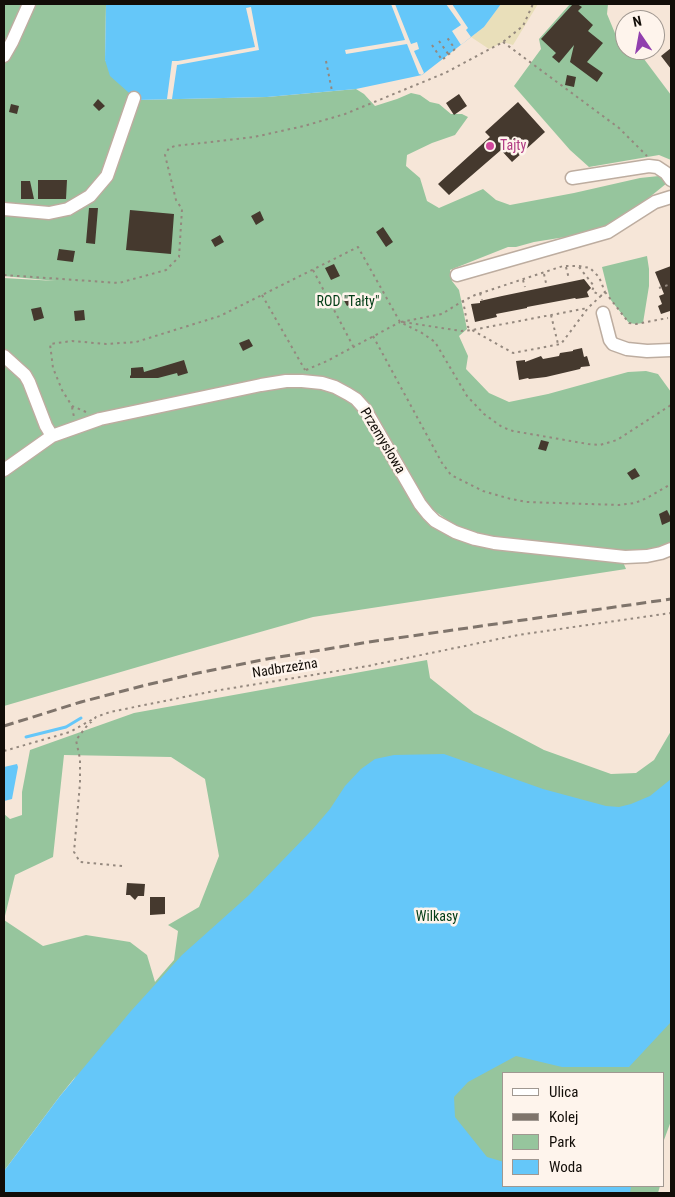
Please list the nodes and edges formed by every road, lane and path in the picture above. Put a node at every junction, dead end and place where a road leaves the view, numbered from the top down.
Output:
1 (29, 4) edge
2 (533, 4) edge
3 (446, 36) dead end
4 (439, 41) dead end
5 (503, 42) junction
6 (432, 45) dead end
7 (448, 55) junction
8 (4, 56) edge
9 (326, 61) dead end
10 (332, 91) dead end
11 (134, 98) dead end
12 (657, 166) junction
13 (572, 178) dead end
14 (671, 180) edge
15 (671, 197) edge
16 (4, 209) edge
17 (566, 266) junction
18 (579, 266) junction
19 (312, 270) junction
20 (544, 273) junction
21 (4, 275) edge
22 (456, 275) dead end
23 (568, 279) dead end
24 (523, 280) junction
25 (546, 284) dead end
26 (671, 284) edge
27 (501, 287) junction
28 (525, 287) dead end
29 (659, 288) dead end
30 (503, 292) dead end
31 (605, 292) junction
32 (480, 293) junction
33 (262, 295) junction
34 (602, 296) junction
35 (482, 300) dead end
36 (463, 301) junction
37 (588, 308) junction
38 (603, 313) dead end
39 (551, 315) junction
40 (668, 318) dead end
41 (400, 322) junction
42 (472, 330) junction
43 (373, 336) junction
44 (558, 344) junction
45 (353, 346) junction
46 (671, 350) edge
47 (4, 356) edge
48 (303, 376) junction
49 (671, 405) edge
50 (100, 419) junction
51 (52, 436) junction
52 (4, 470) edge
53 (671, 484) edge
54 (671, 549) edge
55 (671, 613) edge
56 (96, 717) junction
57 (4, 751) edge
58 (122, 866) dead end

1 - 8 street
2 - 5 path
3 - 7 path
4 - 7 path
5 - 12 path
5 - 21 path
6 - 7 path
9 - 10 path
11 - 16 street
12 - 13 street
12 - 14 street
15 - 22 street
17 - 18 path
17 - 20 path
17 - 23 path
18 - 31 path
18 - 34 path
19 - 33 path
19 - 41 path
19 - 45 path
20 - 24 path
20 - 25 path
24 - 27 path
24 - 28 path
26 - 29 path
27 - 30 path
27 - 32 path
31 - 34 path
31 - 40 path
32 - 35 path
32 - 36 path
33 - 48 path
33 - 50 path
34 - 37 path
36 - 41 path
36 - 42 path
37 - 39 path
37 - 44 path
38 - 46 street
39 - 42 path
39 - 44 path
41 - 42 path
41 - 43 path
41 - 49 path
42 - 44 path
43 - 45 path
43 - 53 path
45 - 48 path
47 - 51 street
48 - 50 street, Przemysłowa
48 - 54 street, Przemysłowa
50 - 51 street, Przemysłowa
51 - 52 street, Przemysłowa
55 - 56 path, Nadbrzeżna
56 - 57 path, Nadbrzeżna
56 - 58 path

